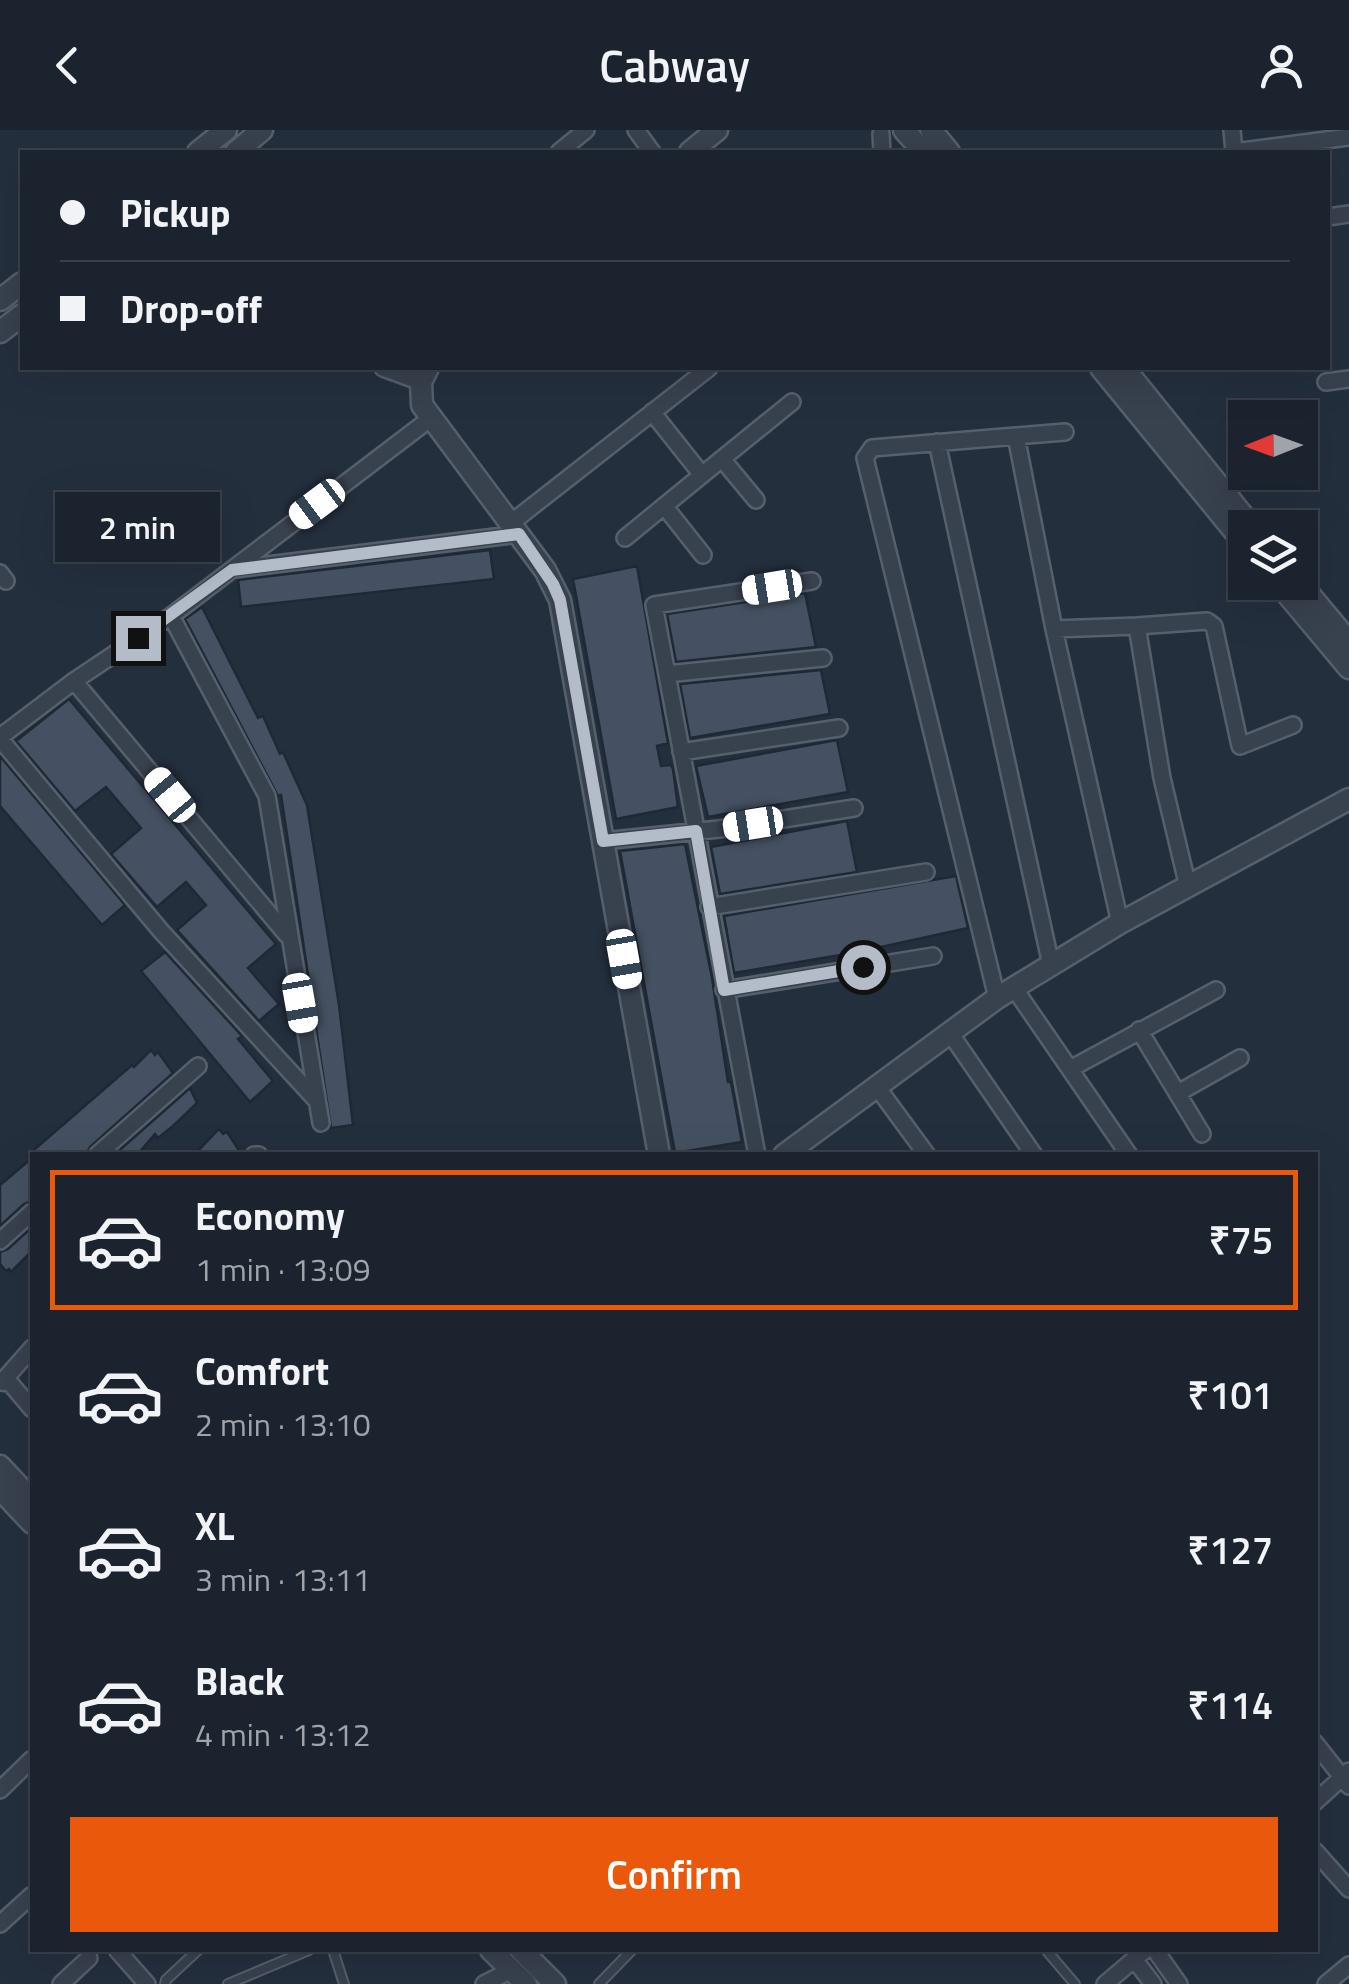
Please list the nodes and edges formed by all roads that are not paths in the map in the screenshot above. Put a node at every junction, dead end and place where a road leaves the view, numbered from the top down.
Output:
1 (226, 130) edge
2 (262, 130) edge
3 (586, 130) edge
4 (718, 130) edge
5 (904, 130) edge
6 (930, 130) edge
7 (881, 134) dead end
8 (1349, 137) edge
9 (1304, 142) edge
10 (207, 150) edge
11 (238, 150) edge
12 (561, 150) edge
13 (693, 150) edge
14 (882, 150) edge
15 (922, 150) edge
16 (948, 150) edge
17 (1248, 150) edge
18 (20, 285) edge
19 (0, 300) edge
20 (20, 317) edge
21 (0, 332) edge
22 (395, 370) edge
23 (706, 370) edge
24 (1103, 370) edge
25 (1126, 370) edge
26 (424, 375) edge
27 (1349, 379) edge
28 (1326, 382) dead end
29 (792, 402) dead end
30 (652, 412) junction
31 (431, 418) junction
32 (1065, 432) dead end
33 (1016, 436) junction
34 (937, 442) junction
35 (722, 459) junction
36 (702, 475) junction
37 (756, 500) dead end
38 (665, 507) junction
39 (1238, 510) edge
40 (1228, 523) edge
41 (515, 529) junction
42 (625, 538) dead end
43 (703, 555) dead end
44 (232, 570) junction
45 (812, 580) dead end
46 (1293, 600) edge
47 (1314, 600) edge
48 (170, 616) junction
49 (1137, 626) junction
50 (1054, 629) junction
51 (1349, 642) edge
52 (824, 658) dead end
53 (1349, 668) edge
54 (667, 674) junction
55 (74, 681) junction
56 (1293, 725) dead end
57 (839, 728) dead end
58 (0, 738) edge
59 (681, 752) junction
60 (1349, 799) edge
61 (854, 808) dead end
62 (696, 831) junction
63 (603, 841) junction
64 (926, 872) dead end
65 (1188, 887) junction
66 (709, 907) junction
67 (1120, 923) junction
68 (289, 937) junction
69 (933, 956) dead end
70 (1051, 966) junction
71 (724, 990) junction
72 (1216, 990) dead end
73 (1006, 993) junction
74 (1139, 1030) junction
75 (950, 1033) junction
76 (1240, 1058) dead end
77 (198, 1066) dead end
78 (1070, 1068) junction
79 (877, 1087) junction
80 (1178, 1094) junction
81 (317, 1101) junction
82 (321, 1123) dead end
83 (1202, 1134) dead end
84 (100, 1152) edge
85 (658, 1152) edge
86 (756, 1152) edge
87 (793, 1152) edge
88 (924, 1152) edge
89 (1032, 1152) edge
90 (1127, 1152) edge
91 (30, 1214) edge
92 (0, 1241) edge
93 (30, 1350) edge
94 (2, 1382) edge
95 (30, 1406) edge
96 (0, 1466) edge
97 (0, 1490) edge
98 (30, 1498) edge
99 (30, 1520) edge
100 (1318, 1746) edge
101 (30, 1761) edge
102 (1347, 1778) edge
103 (0, 1790) edge
104 (1318, 1800) edge
105 (1318, 1855) edge
106 (1349, 1890) edge
107 (30, 1897) edge
108 (0, 1924) edge
109 (120, 1952) edge
110 (196, 1952) edge
111 (304, 1952) edge
112 (334, 1952) edge
113 (494, 1952) edge
114 (630, 1952) edge
115 (1048, 1952) edge
116 (1156, 1952) edge
117 (1140, 1954) edge
118 (89, 1958) dead end
119 (1349, 1966) edge
120 (520, 1968) edge
121 (61, 1984) edge
122 (147, 1984) edge
123 (166, 1984) edge
124 (228, 1984) edge
125 (344, 1984) edge
126 (484, 1984) edge
127 (554, 1984) edge
128 (599, 1984) edge
129 (1075, 1984) edge
130 (1104, 1984) edge
131 (1153, 1984) edge
132 (1179, 1984) edge
133 (1326, 1984) edge

1 - 10 street
2 - 11 street
3 - 12 street
4 - 13 street
5 - 15 street
6 - 16 street
7 - 14 street
8 - 9 street
9 - 17 street
18 - 19 street
20 - 21 street
22 - 26 street
23 - 30 street
24 - 40 street
25 - 39 street
26 - 31 street
27 - 28 street
29 - 35 street
30 - 36 street
30 - 41 street
31 - 41 street
31 - 44 street
32 - 33 street
33 - 34 street
33 - 50 street
34 - 70 street
34 - 73 street
35 - 36 street
35 - 37 street
36 - 38 street
38 - 42 street
38 - 43 street
41 - 44 street
41 - 63 street
44 - 48 street
45 - 54 street
46 - 53 street
47 - 51 street
48 - 55 street
48 - 68 street
49 - 50 street
49 - 56 street
49 - 65 street
50 - 67 street
52 - 54 street
54 - 59 street
55 - 58 street
55 - 68 street
57 - 59 street
58 - 81 street
59 - 62 street
60 - 65 street
61 - 62 street
62 - 63 street
62 - 66 street
63 - 85 street
64 - 66 street
65 - 67 street
66 - 71 street
67 - 70 street
68 - 81 street
69 - 71 street
70 - 73 street
71 - 86 street
72 - 74 street
73 - 75 street
73 - 78 street
74 - 78 street
74 - 80 street
75 - 79 street
75 - 89 street
76 - 80 street
77 - 84 street
78 - 90 street
79 - 87 street
79 - 88 street
80 - 83 street
81 - 82 street
91 - 92 street
93 - 94 street
94 - 95 street
96 - 98 street
97 - 99 street
100 - 102 street
101 - 103 street
102 - 104 street
105 - 106 street
107 - 108 street
109 - 122 street
110 - 123 lane
111 - 124 lane
112 - 125 lane
113 - 120 street
114 - 128 lane
115 - 129 lane
116 - 132 street
117 - 130 street
117 - 131 street
118 - 121 street
119 - 133 street
120 - 126 street
120 - 127 street

